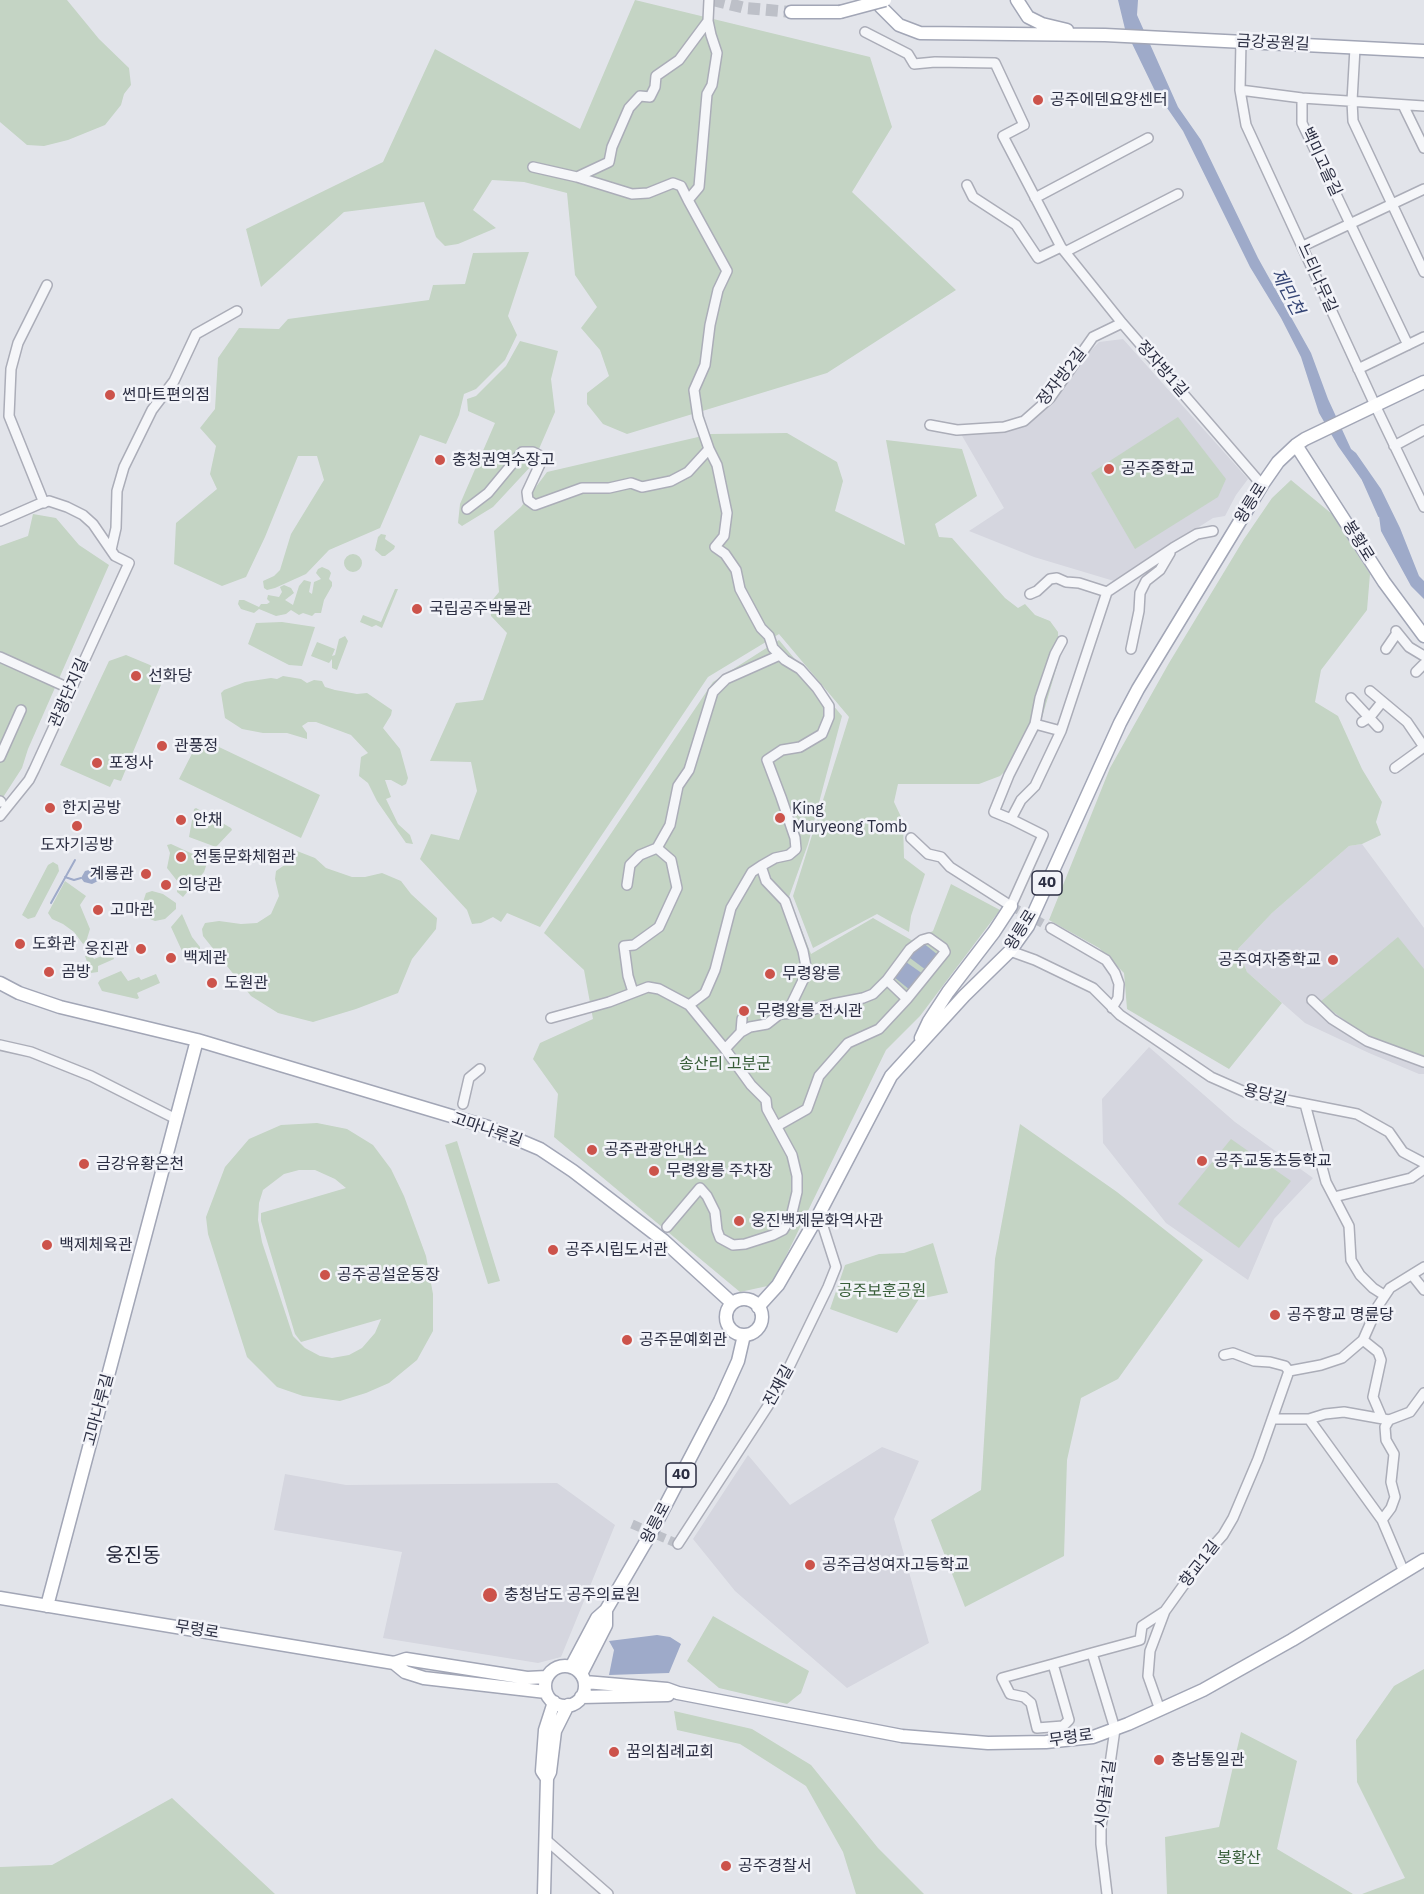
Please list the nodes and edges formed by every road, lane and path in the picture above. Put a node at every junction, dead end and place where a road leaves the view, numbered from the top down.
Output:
1 (709, 0) edge
2 (878, 0) edge
3 (885, 0) edge
4 (1017, 1) edge
5 (791, 12) tunnel mouth
6 (708, 21) junction
7 (865, 32) dead end
8 (1089, 35) junction
9 (1241, 41) junction
10 (1355, 48) junction
11 (1424, 51) edge
12 (1240, 90) junction
13 (1302, 98) junction
14 (1352, 101) junction
15 (1403, 105) junction
16 (1424, 106) edge
17 (1148, 138) dead end
18 (1424, 148) edge
19 (533, 167) dead end
20 (577, 177) junction
21 (967, 185) dead end
22 (1424, 189) edge
23 (1178, 194) dead end
24 (1035, 198) junction
25 (688, 200) junction
26 (1392, 204) junction
27 (1350, 224) junction
28 (1303, 246) junction
29 (1063, 249) junction
30 (1424, 272) edge
31 (46, 285) dead end
32 (237, 311) dead end
33 (1122, 322) junction
34 (1424, 337) edge
35 (1408, 345) junction
36 (1358, 369) junction
37 (1424, 382) edge
38 (1370, 408) junction
39 (930, 425) dead end
40 (1424, 430) edge
41 (1301, 442) junction
42 (1394, 446) junction
43 (709, 449) junction
44 (1262, 485) junction
45 (44, 502) junction
46 (1424, 507) edge
47 (467, 509) dead end
48 (0, 520) edge
49 (1213, 531) dead end
50 (1173, 548) junction
51 (111, 550) junction
52 (1107, 592) junction
53 (1030, 594) dead end
54 (1424, 636) edge
55 (1062, 641) dead end
56 (1131, 649) dead end
57 (1386, 649) dead end
58 (780, 655) junction
59 (1424, 656) edge
60 (0, 657) edge
61 (1424, 664) edge
62 (1416, 672) dead end
63 (62, 685) dead end
64 (1370, 691) dead end
65 (1351, 698) dead end
66 (1382, 702) junction
67 (21, 711) dead end
68 (1366, 719) junction
69 (1035, 724) junction
70 (1378, 727) dead end
71 (1061, 731) junction
72 (1424, 747) edge
73 (0, 758) edge
74 (1395, 768) dead end
75 (0, 816) edge
76 (1011, 819) junction
77 (911, 838) dead end
78 (657, 848) junction
79 (761, 866) junction
80 (627, 885) dead end
81 (1011, 906) junction
82 (1051, 928) tunnel mouth
83 (1010, 951) junction
84 (887, 980) junction
85 (0, 983) edge
86 (633, 992) junction
87 (907, 999) junction
88 (1312, 1000) dead end
89 (689, 1005) junction
90 (1112, 1008) junction
91 (780, 1014) junction
92 (551, 1018) dead end
93 (742, 1019) dead end
94 (741, 1032) junction
95 (198, 1040) junction
96 (0, 1045) edge
97 (725, 1048) junction
98 (916, 1049) junction
99 (1424, 1062) edge
100 (480, 1069) dead end
101 (463, 1104) dead end
102 (1305, 1104) junction
103 (176, 1119) junction
104 (777, 1126) junction
105 (1424, 1164) edge
106 (1424, 1169) edge
107 (1334, 1197) junction
108 (819, 1214) junction
109 (667, 1227) dead end
110 (1424, 1267) edge
111 (1413, 1275) junction
112 (1424, 1290) edge
113 (1384, 1295) junction
114 (732, 1303) junction
115 (759, 1307) junction
116 (744, 1335) junction
117 (1363, 1340) junction
118 (1224, 1355) dead end
119 (1289, 1371) junction
120 (1424, 1393) edge
121 (1272, 1419) junction
122 (1309, 1419) junction
123 (1386, 1419) junction
124 (1382, 1520) junction
125 (678, 1544) dead end
126 (1424, 1560) edge
127 (1404, 1572) junction
128 (0, 1598) edge
129 (47, 1606) junction
130 (1165, 1611) junction
131 (1092, 1653) junction
132 (394, 1663) junction
133 (1053, 1664) junction
134 (579, 1674) junction
135 (547, 1677) junction
136 (678, 1693) junction
137 (581, 1696) junction
138 (550, 1697) junction
139 (568, 1705) junction
140 (1160, 1710) junction
141 (1115, 1729) junction
142 (547, 1778) junction
143 (545, 1839) junction
144 (544, 1894) edge
145 (608, 1894) edge
146 (1107, 1894) edge

1 - 6 street
2 - 8 main road
3 - 5 main road, bridge
4 - 8 main road
6 - 20 street
6 - 25 street
7 - 24 street, 정자방1길
8 - 9 main road, 금강공원길
9 - 10 main road, 금강공원길
9 - 12 street, 느티나무길
10 - 11 main road, 금강공원길
10 - 14 street
12 - 13 street
12 - 28 street, 느티나무길
13 - 14 street
13 - 27 street, 백미고을길
14 - 15 street
14 - 26 street
15 - 16 street
15 - 18 street
17 - 24 street
19 - 20 street
20 - 25 street
21 - 29 street
22 - 26 street
23 - 29 street
24 - 29 street, 정자방1길
25 - 43 street
26 - 27 street
26 - 30 street
27 - 28 street
27 - 35 street, 백미고을길
28 - 36 street, 느티나무길
29 - 33 street, 정자방1길
31 - 45 street
32 - 51 street
33 - 39 street, 정자방2길
33 - 44 street, 정자방1길
34 - 35 street
35 - 36 street
36 - 38 street, 느티나무길
37 - 38 main road, 40
38 - 41 main road, 40
38 - 42 street, 느티나무길
40 - 42 street
41 - 44 main road, 왕릉로 / 40
41 - 54 main road, 봉황로
42 - 46 street, 느티나무길
43 - 47 street
43 - 58 street
44 - 83 main road, 왕릉로 / 40
45 - 48 street
45 - 51 street
49 - 50 street
50 - 52 street
50 - 56 street
51 - 75 street, 관광단지길
52 - 53 street
52 - 71 street
55 - 69 street
57 - 59 street
58 - 78 street
58 - 79 street
60 - 63 street
61 - 62 street
64 - 66 street
65 - 68 street
66 - 68 street
66 - 72 street
67 - 73 street
68 - 70 street
69 - 71 street
69 - 76 street
71 - 76 street
72 - 74 street
76 - 81 street
77 - 81 street
78 - 80 street
78 - 86 street
79 - 89 street
79 - 91 street
81 - 98 main road
82 - 90 street
83 - 90 street, 용당길
83 - 98 main road, 왕릉로 / 40
84 - 87 street
84 - 87 street
84 - 91 street
85 - 95 main road, 고마나루길
86 - 89 street
86 - 92 street
87 - 104 street
88 - 99 street
89 - 97 street
90 - 102 street, 용당길
91 - 94 street
93 - 94 street
94 - 97 street
95 - 103 main road, 고마나루길
95 - 114 main road, 고마나루길
96 - 103 street
97 - 104 street
98 - 108 main road, 왕릉로 / 40
100 - 101 street
102 - 105 street, 용당길
102 - 107 street
103 - 129 main road, 고마나루길
104 - 109 street
106 - 107 street
107 - 113 street
108 - 115 main road, 왕릉로 / 40
108 - 125 street, 진재길
110 - 111 street
111 - 112 street
111 - 113 street
113 - 117 street
114 - 115 main road
114 - 116 main road
115 - 116 main road, 왕릉로 / 40
116 - 134 main road, 왕릉로 / 40
117 - 119 street
117 - 123 street
118 - 119 street
119 - 121 street, 향교1길
120 - 123 street
121 - 122 street
121 - 130 street, 향교1길
122 - 123 street
122 - 124 street
123 - 124 street
124 - 127 street
126 - 127 main road, 무령로
127 - 140 main road, 무령로
128 - 129 main road, 무령로
129 - 132 main road, 무령로
130 - 131 street
130 - 140 street, 향교1길
131 - 133 street
131 - 141 street
132 - 135 main road, 무령로
132 - 138 main road, 무령로
133 - 133 street
134 - 135 main road
134 - 136 main road, 무령로
134 - 137 main road, 40
135 - 138 main road
136 - 137 main road, 무령로
136 - 141 main road, 무령로
137 - 139 main road
138 - 139 main road
138 - 142 main road
139 - 142 main road
140 - 141 main road, 무령로
141 - 146 street, 시어골1길
142 - 143 main road
143 - 144 main road
143 - 145 street

